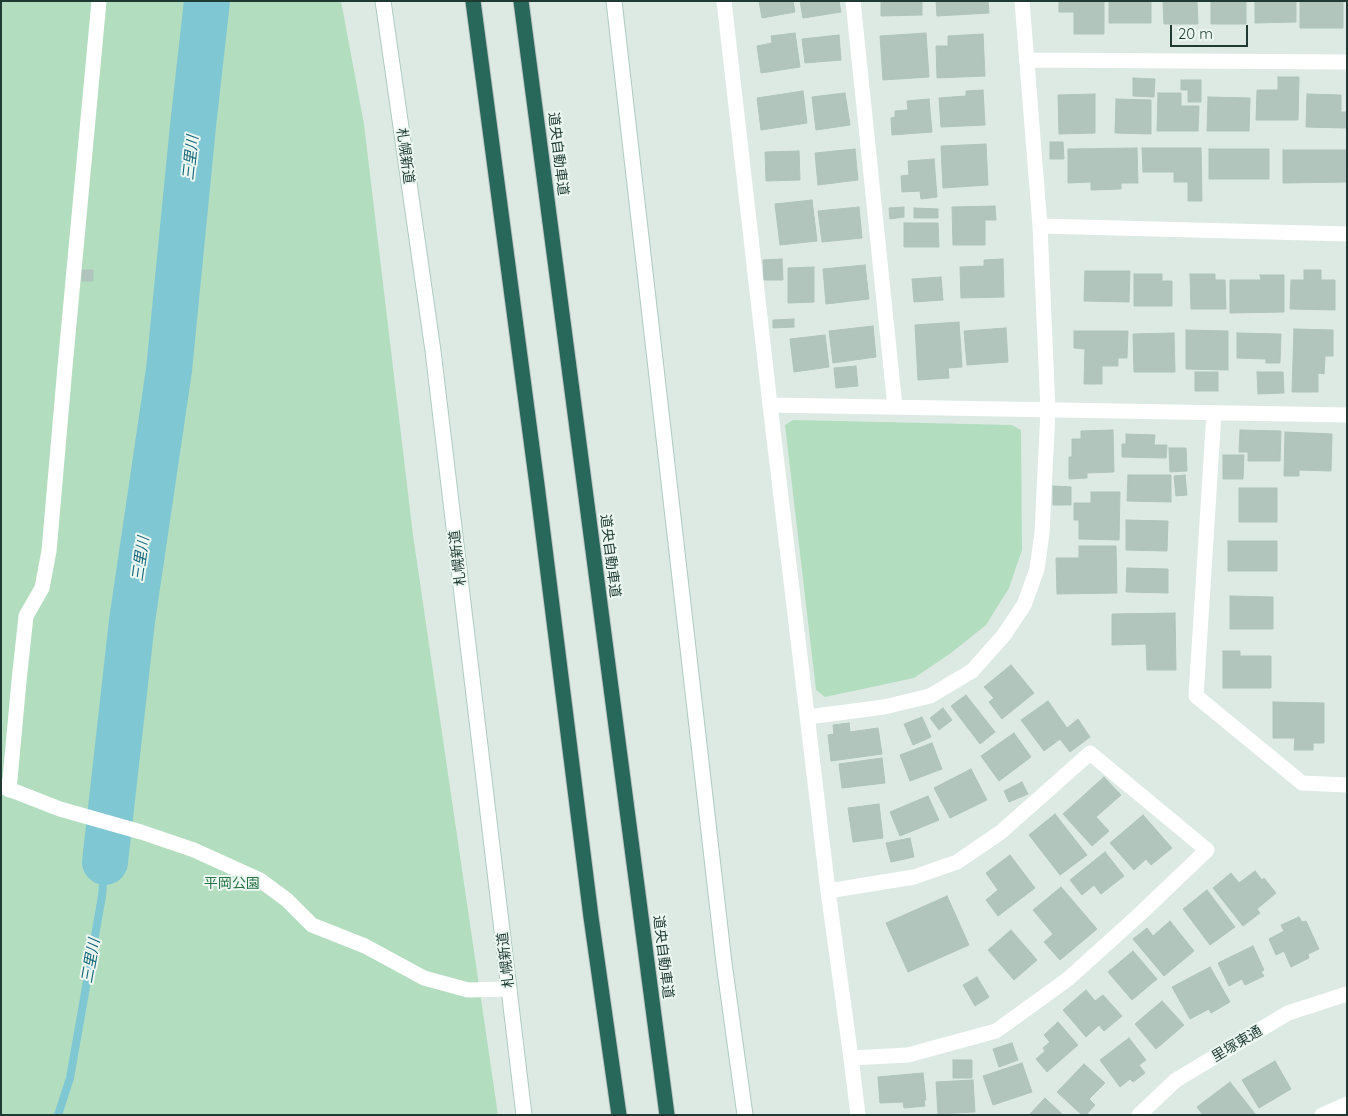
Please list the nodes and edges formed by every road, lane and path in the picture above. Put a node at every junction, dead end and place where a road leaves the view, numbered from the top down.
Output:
1 (99, 1) edge
2 (383, 1) edge
3 (473, 1) edge
4 (521, 1) edge
5 (614, 1) edge
6 (724, 1) edge
7 (852, 1) edge
8 (1022, 1) edge
9 (1026, 60) junction
10 (1347, 62) edge
11 (1040, 226) junction
12 (1347, 234) edge
13 (770, 405) junction
14 (895, 407) junction
15 (1048, 410) junction
16 (1214, 413) junction
17 (1347, 415) edge
18 (808, 717) junction
19 (1347, 785) edge
20 (5, 788) edge
21 (828, 891) junction
22 (509, 989) junction
23 (1347, 994) edge
24 (851, 1058) junction
25 (1347, 1104) edge
26 (524, 1115) edge
27 (619, 1115) edge
28 (667, 1115) edge
29 (745, 1115) edge
30 (858, 1115) edge
31 (1139, 1115) edge
32 (1322, 1115) edge

1 - 20 street
2 - 22 street, 札幌新道
3 - 27 highway
4 - 28 highway, 道央自動車道
5 - 29 street
6 - 13 street
7 - 14 street
8 - 9 street
9 - 10 street
9 - 11 street
11 - 12 street
11 - 15 street
13 - 14 street
13 - 18 street
14 - 15 street
15 - 16 street
15 - 18 street
16 - 17 street
16 - 19 street
18 - 21 street
20 - 22 street
21 - 24 street
21 - 24 street
22 - 26 street, 札幌新道
23 - 31 street, 里塚東通
24 - 30 street
25 - 32 street

